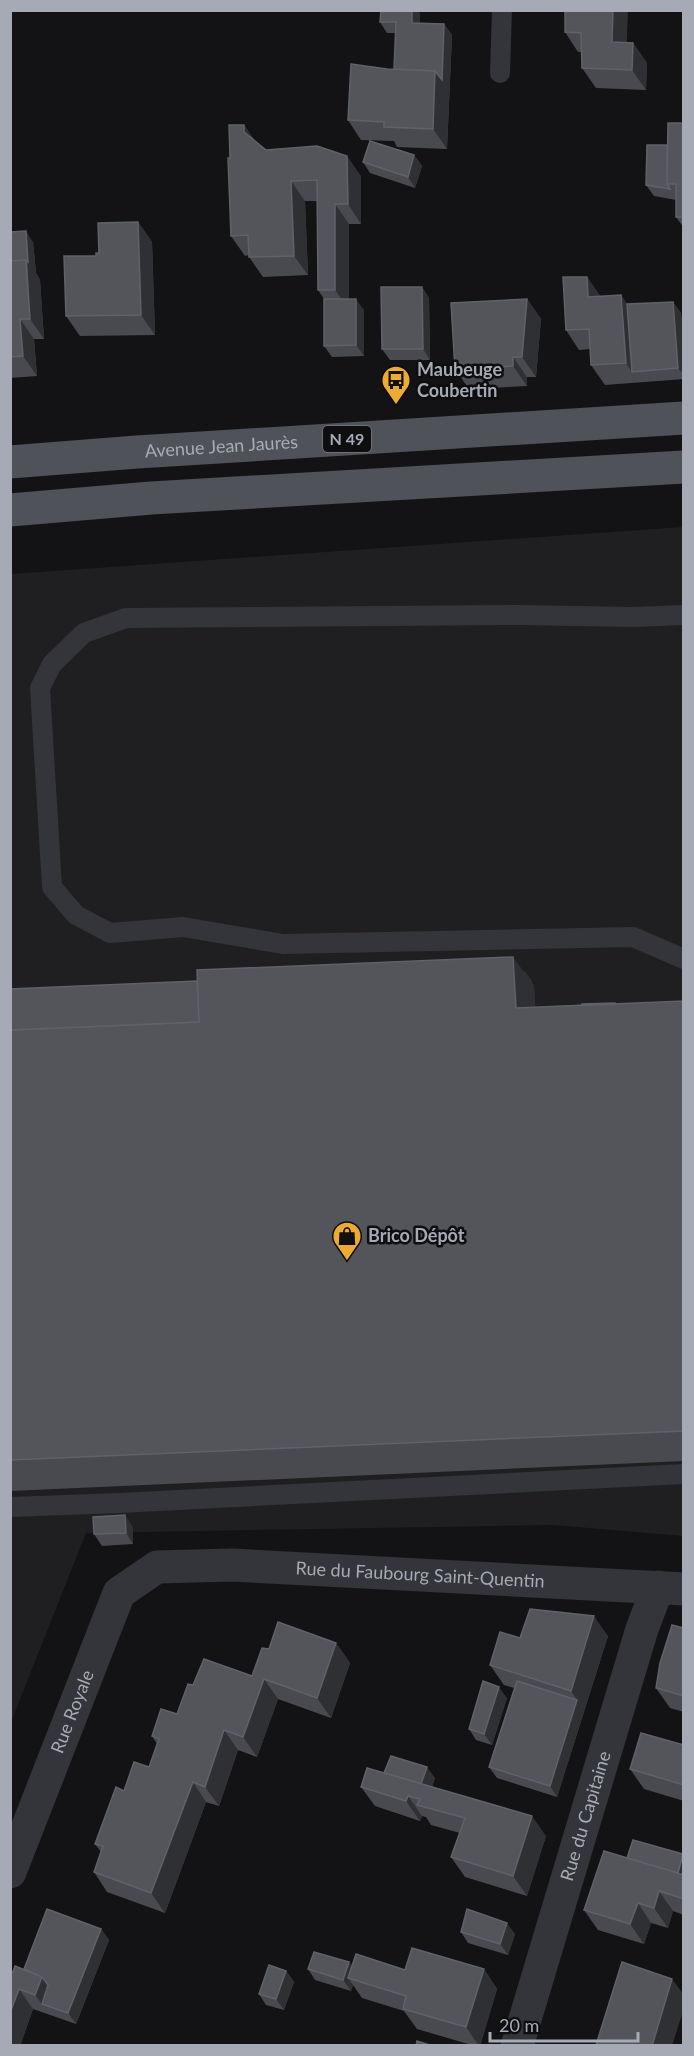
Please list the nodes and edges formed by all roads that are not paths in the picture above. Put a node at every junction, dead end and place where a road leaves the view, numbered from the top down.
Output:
1 (502, 10) edge
2 (500, 73) dead end
3 (684, 418) edge
4 (10, 462) edge
5 (684, 467) edge
6 (10, 510) edge
7 (684, 615) edge
8 (684, 959) edge
9 (684, 1474) edge
10 (10, 1507) edge
11 (157, 1567) joint
12 (671, 1588) edge
13 (10, 1872) edge
14 (517, 2046) edge

1 - 2 lane
3 - 4 main road, Avenue Jean Jaurès / N 49
5 - 6 main road
7 - 8 lane
9 - 10 lane
11 - 12 street, Rue du Faubourg Saint-Quentin
11 - 13 street, Rue Royale
12 - 14 street, Rue du Capitaine

